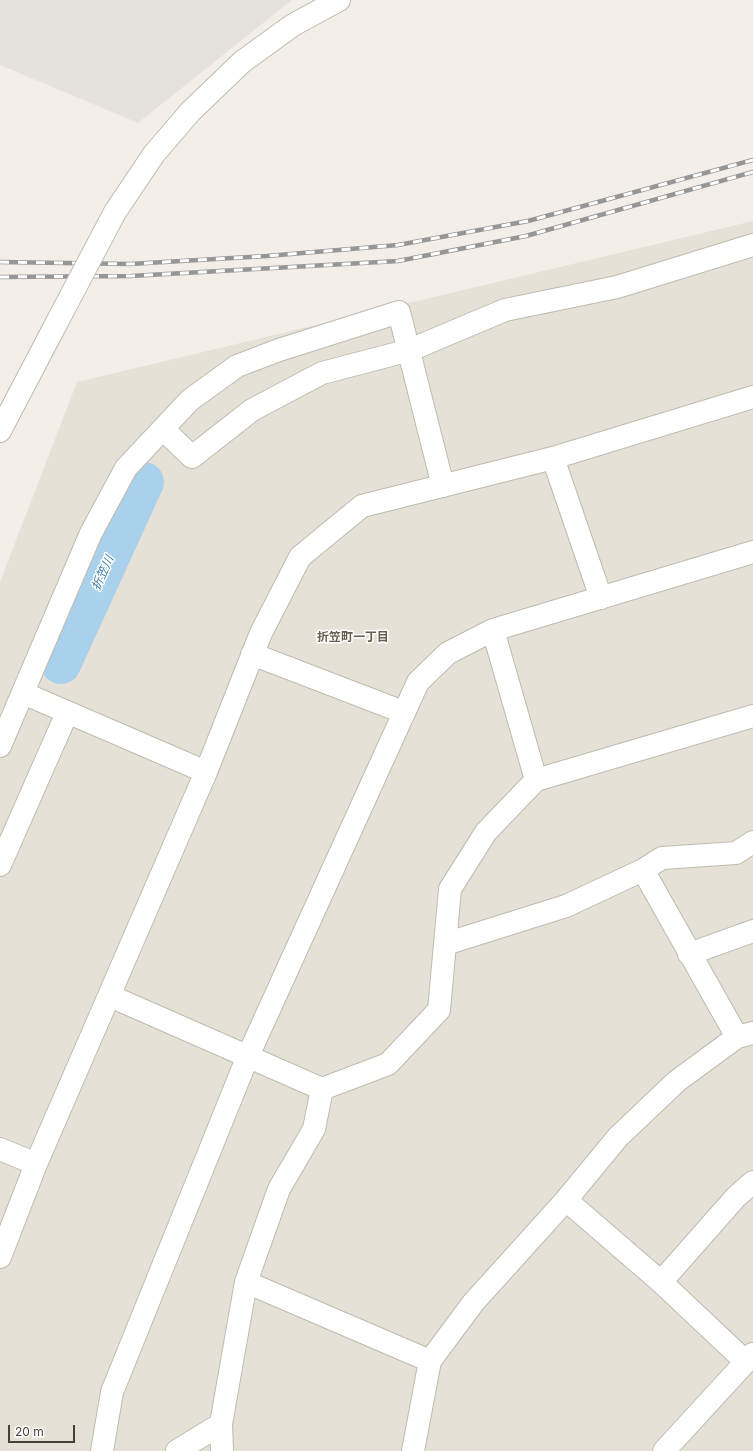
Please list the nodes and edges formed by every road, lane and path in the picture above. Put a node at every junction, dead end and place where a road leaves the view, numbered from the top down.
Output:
1 (339, 0) edge
2 (753, 245) edge
3 (410, 350) junction
4 (753, 398) edge
5 (164, 430) junction
6 (0, 431) edge
7 (553, 458) junction
8 (443, 486) junction
9 (753, 552) edge
10 (601, 598) junction
11 (493, 630) junction
12 (252, 654) junction
13 (23, 693) junction
14 (403, 712) junction
15 (67, 713) junction
16 (753, 716) edge
17 (0, 746) edge
18 (206, 772) junction
19 (536, 780) junction
20 (753, 842) edge
21 (0, 865) edge
22 (643, 870) junction
23 (753, 931) edge
24 (445, 944) junction
25 (689, 954) junction
26 (110, 996) junction
27 (745, 1035) edge
28 (248, 1056) junction
29 (322, 1089) junction
30 (0, 1149) edge
31 (36, 1164) junction
32 (753, 1182) edge
33 (566, 1200) junction
34 (0, 1257) edge
35 (246, 1282) junction
36 (661, 1282) junction
37 (749, 1358) edge
38 (430, 1361) junction
39 (221, 1424) junction
40 (102, 1451) edge
41 (176, 1451) edge
42 (222, 1451) edge
43 (413, 1451) edge
44 (664, 1451) edge

1 - 6 street, bridge
2 - 3 street
3 - 5 street
3 - 5 street
3 - 8 street
4 - 7 street
5 - 13 street
7 - 8 street
7 - 10 street
8 - 12 street
9 - 10 street
10 - 11 street
11 - 14 street
11 - 19 street
12 - 14 street
12 - 18 street
13 - 15 street
13 - 17 street
14 - 28 street
15 - 18 street
15 - 21 street
16 - 19 street
18 - 26 street
19 - 24 street
20 - 22 street
22 - 24 street
22 - 25 street
23 - 25 street
24 - 29 street
25 - 27 street
26 - 28 street
26 - 31 street
27 - 33 street
28 - 29 street
28 - 40 street
29 - 35 street
30 - 31 street
31 - 34 street
32 - 36 street
33 - 36 street
33 - 38 street
35 - 38 street
35 - 39 street
36 - 37 street
37 - 44 street
38 - 43 street
39 - 41 street
39 - 42 street

